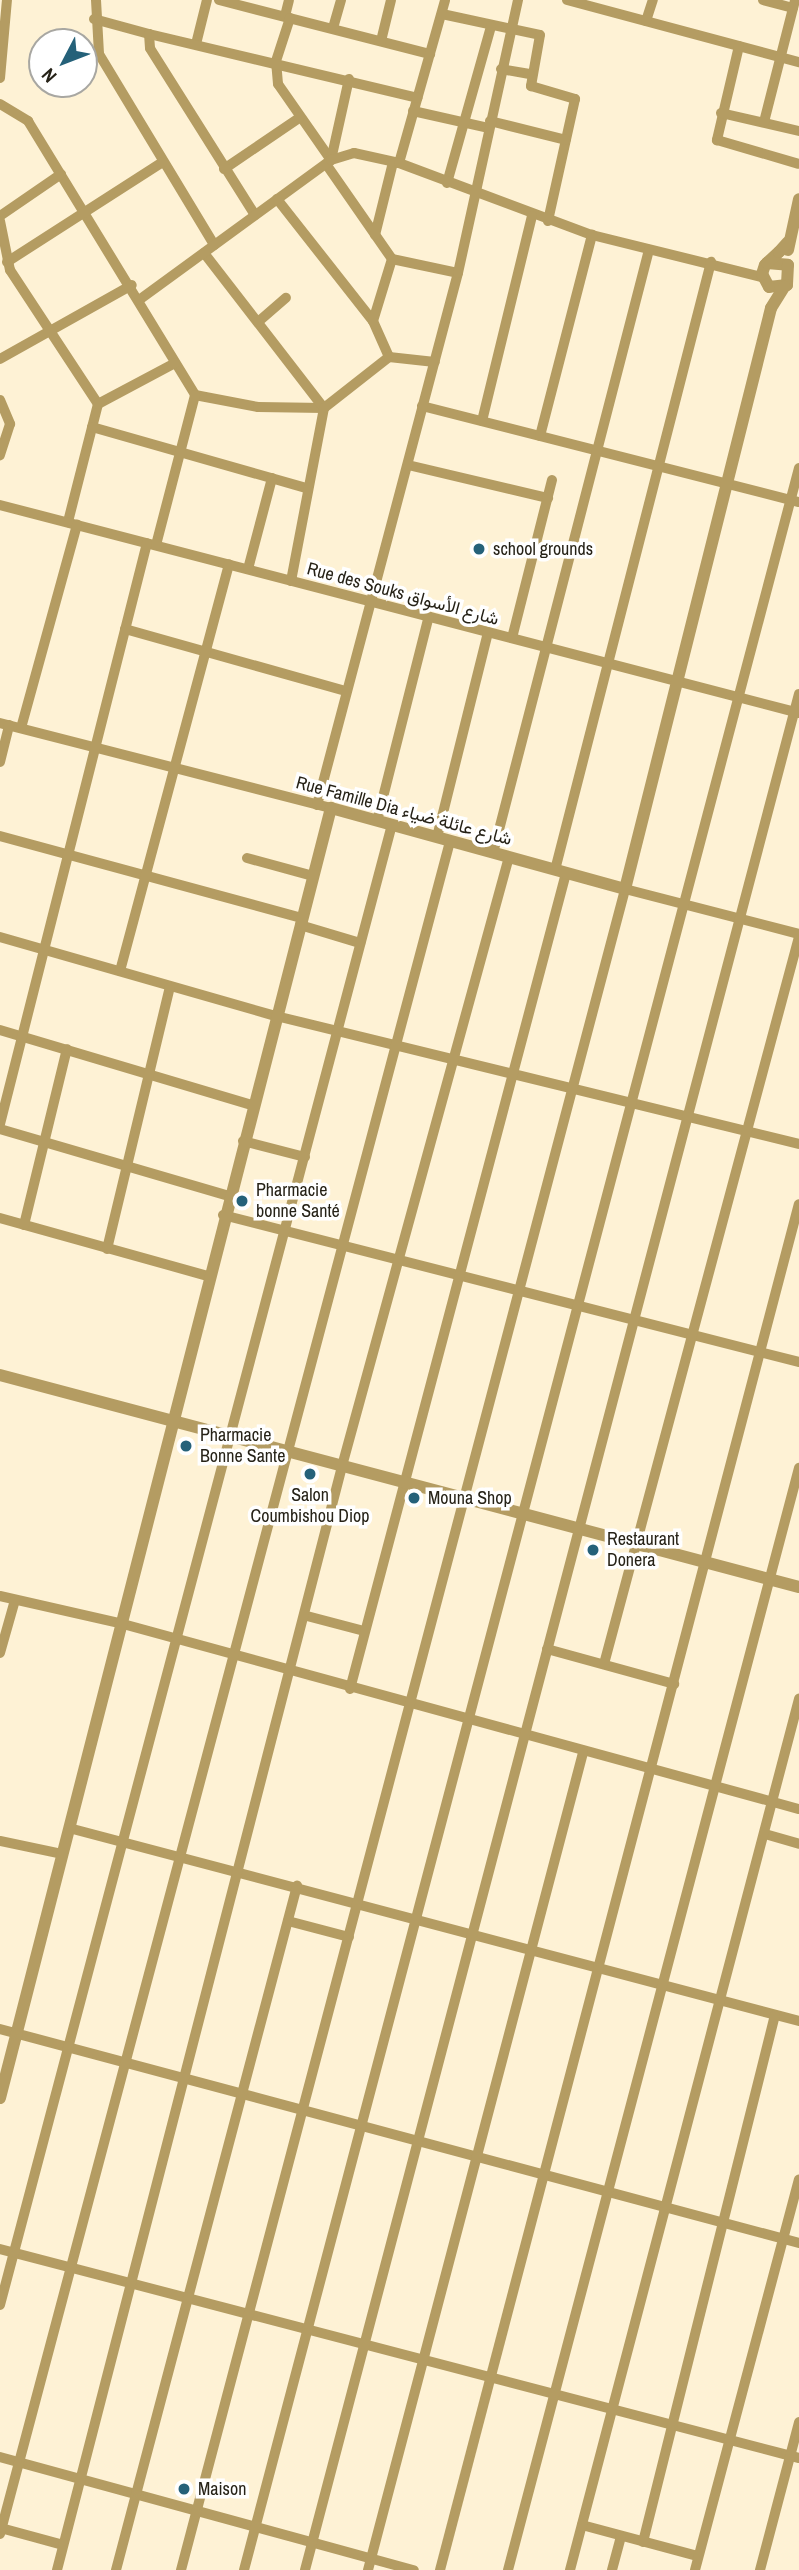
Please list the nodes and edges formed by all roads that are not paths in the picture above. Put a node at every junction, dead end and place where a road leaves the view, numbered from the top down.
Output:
1 (7, 0) edge
2 (96, 0) edge
3 (207, 0) edge
4 (219, 0) edge
5 (289, 0) edge
6 (341, 0) edge
7 (391, 0) edge
8 (445, 0) edge
9 (517, 0) edge
10 (567, 0) edge
11 (653, 0) edge
12 (763, 0) edge
13 (239, 2) edge
14 (794, 4) edge
15 (442, 14) junction
16 (288, 17) junction
17 (94, 19) junction
18 (646, 21) junction
19 (491, 26) junction
20 (333, 29) junction
21 (510, 29) junction
22 (149, 34) junction
23 (381, 41) junction
24 (196, 44) junction
25 (739, 46) junction
26 (430, 54) junction
27 (781, 57) junction
28 (276, 61) junction
29 (799, 62) edge
30 (500, 69) junction
31 (530, 74) junction
32 (0, 78) edge
33 (349, 79) junction
34 (417, 98) junction
35 (0, 104) edge
36 (412, 111) junction
37 (721, 113) junction
38 (299, 118) junction
39 (764, 122) junction
40 (467, 124) junction
41 (489, 125) junction
42 (799, 131) edge
43 (565, 140) junction
44 (163, 162) junction
45 (328, 162) junction
46 (396, 162) junction
47 (799, 164) edge
48 (225, 169) junction
49 (61, 174) junction
50 (447, 183) junction
51 (473, 194) junction
52 (277, 199) junction
53 (799, 200) edge
54 (86, 210) junction
55 (255, 215) junction
56 (533, 216) junction
57 (0, 218) edge
58 (548, 221) junction
59 (375, 235) junction
60 (592, 235) junction
61 (788, 242) junction
62 (214, 245) junction
63 (649, 250) junction
64 (204, 253) junction
65 (392, 259) junction
66 (7, 262) junction
67 (711, 262) junction
68 (458, 273) junction
69 (765, 273) junction
70 (792, 278) edge
71 (132, 285) junction
72 (286, 298) dead end
73 (139, 300) junction
74 (771, 308) junction
75 (373, 321) junction
76 (258, 322) junction
77 (51, 335) junction
78 (389, 357) junction
79 (0, 359) edge
80 (435, 362) junction
81 (175, 363) junction
82 (195, 396) junction
83 (0, 400) edge
84 (98, 404) junction
85 (422, 406) junction
86 (324, 408) junction
87 (482, 421) junction
88 (92, 427) junction
89 (540, 436) junction
90 (597, 450) junction
91 (183, 451) junction
92 (0, 455) edge
93 (408, 465) junction
94 (659, 466) junction
95 (799, 468) edge
96 (272, 478) junction
97 (552, 481) dead end
98 (727, 484) junction
99 (306, 488) junction
100 (548, 498) junction
101 (795, 501) edge
102 (0, 505) edge
103 (72, 524) junction
104 (152, 544) junction
105 (229, 564) junction
106 (248, 569) junction
107 (291, 581) junction
108 (371, 601) junction
109 (429, 617) junction
110 (125, 629) junction
111 (488, 632) junction
112 (512, 638) junction
113 (547, 647) junction
114 (206, 651) junction
115 (608, 663) junction
116 (677, 681) junction
117 (346, 691) junction
118 (799, 694) edge
119 (743, 698) junction
120 (797, 713) edge
121 (5, 724) edge
122 (21, 729) junction
123 (95, 747) junction
124 (0, 762) edge
125 (174, 768) junction
126 (317, 804) junction
127 (331, 808) junction
128 (377, 821) junction
129 (392, 825) junction
130 (0, 836) edge
131 (443, 839) junction
132 (493, 853) junction
133 (67, 855) junction
134 (509, 857) junction
135 (247, 858) dead end
136 (561, 871) junction
137 (313, 876) junction
138 (146, 877) junction
139 (625, 889) junction
140 (687, 905) junction
141 (740, 919) junction
142 (301, 922) junction
143 (799, 935) edge
144 (0, 937) edge
145 (360, 943) junction
146 (44, 949) junction
147 (120, 971) junction
148 (170, 987) junction
149 (276, 1016) junction
150 (0, 1030) edge
151 (337, 1031) junction
152 (20, 1036) junction
153 (394, 1045) junction
154 (66, 1049) junction
155 (454, 1060) junction
156 (146, 1073) junction
157 (512, 1074) junction
158 (572, 1088) junction
159 (631, 1103) junction
160 (252, 1105) junction
161 (687, 1117) junction
162 (0, 1126) edge
163 (747, 1132) junction
164 (46, 1140) junction
165 (243, 1142) junction
166 (799, 1144) edge
167 (305, 1157) junction
168 (125, 1162) junction
169 (229, 1196) junction
170 (799, 1203) edge
171 (223, 1215) junction
172 (0, 1218) edge
173 (24, 1225) junction
174 (285, 1232) junction
175 (345, 1247) junction
176 (107, 1249) junction
177 (399, 1258) junction
178 (458, 1273) junction
179 (208, 1276) junction
180 (519, 1289) junction
181 (577, 1304) junction
182 (634, 1319) junction
183 (692, 1334) junction
184 (760, 1352) junction
185 (799, 1362) edge
186 (0, 1375) edge
187 (173, 1420) junction
188 (233, 1435) junction
189 (290, 1453) junction
190 (342, 1466) junction
191 (799, 1468) edge
192 (405, 1482) junction
193 (463, 1498) junction
194 (522, 1513) junction
195 (579, 1528) junction
196 (636, 1544) junction
197 (706, 1562) junction
198 (767, 1578) junction
199 (799, 1587) edge
200 (0, 1596) edge
201 (15, 1600) junction
202 (307, 1616) junction
203 (123, 1624) junction
204 (364, 1631) junction
205 (179, 1640) junction
206 (547, 1649) junction
207 (0, 1653) edge
208 (231, 1654) junction
209 (604, 1664) junction
210 (292, 1671) junction
211 (674, 1685) junction
212 (350, 1689) junction
213 (799, 1699) edge
214 (409, 1705) junction
215 (468, 1721) junction
216 (524, 1736) junction
217 (583, 1753) junction
218 (651, 1772) junction
219 (715, 1789) junction
220 (773, 1802) junction
221 (799, 1810) edge
222 (69, 1828) junction
223 (765, 1834) junction
224 (0, 1841) edge
225 (124, 1842) junction
226 (799, 1844) edge
227 (62, 1854) junction
228 (179, 1856) junction
229 (240, 1872) junction
230 (297, 1886) junction
231 (357, 1900) junction
232 (415, 1917) junction
233 (288, 1921) junction
234 (472, 1933) junction
235 (349, 1937) junction
236 (530, 1950) junction
237 (600, 1969) junction
238 (660, 1985) junction
239 (719, 2000) junction
240 (775, 2015) junction
241 (799, 2021) edge
242 (0, 2029) edge
243 (16, 2033) junction
244 (69, 2048) junction
245 (125, 2064) junction
246 (184, 2080) junction
247 (243, 2093) junction
248 (0, 2098) edge
249 (302, 2107) junction
250 (360, 2125) junction
251 (418, 2141) junction
252 (478, 2156) junction
253 (546, 2174) junction
254 (799, 2180) edge
255 (609, 2191) junction
256 (664, 2207) junction
257 (725, 2223) junction
258 (783, 2239) junction
259 (799, 2243) edge
260 (0, 2249) edge
261 (15, 2253) junction
262 (73, 2267) junction
263 (132, 2283) junction
264 (189, 2297) junction
265 (0, 2305) edge
266 (248, 2313) junction
267 (308, 2329) junction
268 (364, 2344) junction
269 (424, 2361) junction
270 (488, 2376) junction
271 (554, 2395) junction
272 (611, 2410) junction
273 (799, 2421) edge
274 (677, 2424) junction
275 (733, 2440) junction
276 (0, 2457) edge
277 (794, 2457) edge
278 (19, 2462) junction
279 (81, 2484) junction
280 (136, 2496) junction
281 (195, 2511) junction
282 (582, 2525) junction
283 (256, 2526) junction
284 (1, 2531) edge
285 (621, 2537) junction
286 (313, 2541) junction
287 (643, 2542) junction
288 (63, 2545) junction
289 (698, 2556) junction
290 (371, 2559) junction
291 (57, 2570) edge
292 (116, 2570) edge
293 (181, 2570) edge
294 (244, 2570) edge
295 (305, 2570) edge
296 (369, 2570) edge
297 (414, 2570) edge
298 (440, 2570) edge
299 (508, 2570) edge
300 (570, 2570) edge
301 (612, 2570) edge
302 (695, 2570) edge
303 (760, 2570) edge

1 - 32 street
2 - 17 street
3 - 24 street
4 - 13 street
5 - 16 street
6 - 20 street
7 - 23 street
8 - 15 street
9 - 21 street
10 - 18 street
11 - 18 street
12 - 14 street
13 - 16 street
14 - 27 street
15 - 19 street
15 - 26 street
16 - 20 street
16 - 28 street
17 - 22 street
17 - 44 street
18 - 25 street
19 - 21 street
19 - 40 street
20 - 23 street
21 - 30 street
21 - 31 street
22 - 24 street
22 - 48 street
23 - 26 street
24 - 28 street
25 - 27 street
25 - 37 street
26 - 34 street
27 - 29 street
27 - 39 street
28 - 33 street
28 - 38 street
30 - 31 street
30 - 41 street
31 - 43 street
33 - 34 street
33 - 45 street
34 - 36 street
35 - 49 street
36 - 40 street
36 - 46 street
37 - 39 street
37 - 47 street
38 - 45 street
38 - 48 street
39 - 42 street
40 - 41 street
40 - 50 street
41 - 43 street
41 - 51 street
43 - 58 street
44 - 54 street
44 - 62 street
45 - 46 street
45 - 52 street
45 - 59 street
46 - 50 street
46 - 59 street
48 - 55 street
49 - 54 street
49 - 57 street
50 - 51 street
51 - 56 street
51 - 68 street
52 - 55 street
52 - 75 street
53 - 61 street
54 - 66 street
54 - 71 street
55 - 62 street
56 - 58 street
56 - 87 street
57 - 66 street
58 - 60 street
59 - 65 street
60 - 63 street
60 - 89 street
61 - 69 street
61 - 70 street
62 - 64 street
63 - 67 street
63 - 90 street
64 - 73 street
64 - 76 street
65 - 68 street
65 - 75 street
66 - 77 street
67 - 69 street
67 - 94 street
68 - 80 street
69 - 70 street
69 - 70 street
69 - 74 street
70 - 74 street
71 - 73 street
71 - 77 street
72 - 76 street
73 - 81 street
74 - 98 street
75 - 78 street
76 - 86 street
77 - 79 street
77 - 84 street
78 - 80 street
78 - 86 street
80 - 85 street
81 - 82 street
81 - 84 street
82 - 86 street
82 - 91 street
83 - 92 street
84 - 88 street
85 - 87 street
85 - 93 street
86 - 99 street
87 - 89 street
88 - 91 street
88 - 103 street
89 - 90 street
90 - 94 street
90 - 113 street
91 - 96 street
91 - 104 street
93 - 100 street
93 - 108 street
94 - 98 street
94 - 115 street
95 - 101 street
96 - 99 street
96 - 106 street
97 - 100 street
98 - 101 street
98 - 116 street
99 - 107 street
100 - 112 street
101 - 119 street
102 - 103 street, Rue des Souks شارع الأسواق
103 - 104 street, Rue des Souks شارع الأسواق
103 - 122 street
104 - 105 street, Rue des Souks شارع الأسواق
104 - 110 street
105 - 106 street, Rue des Souks شارع الأسواق
105 - 114 street
106 - 107 street, Rue des Souks شارع الأسواق
107 - 108 street, Rue des Souks شارع الأسواق
108 - 109 street, Rue des Souks شارع الأسواق
108 - 117 street
109 - 111 street, Rue des Souks شارع الأسواق
109 - 128 street
110 - 114 street
110 - 123 street
111 - 112 street, Rue des Souks شارع الأسواق
111 - 131 street
112 - 113 street, Rue des Souks شارع الأسواق
113 - 115 street, Rue des Souks شارع الأسواق
113 - 132 street
114 - 117 street
114 - 125 street
115 - 116 street, Rue des Souks شارع الأسواق
115 - 136 street
116 - 119 street, Rue des Souks شارع الأسواق
116 - 139 street
117 - 126 street
118 - 120 street
119 - 120 street, Rue des Souks شارع الأسواق
119 - 140 street
120 - 141 street
121 - 122 street, Rue Famille Dia شارع عائلة ضياء
121 - 124 street
122 - 123 street, Rue Famille Dia شارع عائلة ضياء
123 - 125 street, Rue Famille Dia شارع عائلة ضياء
123 - 133 street
125 - 126 street, Rue Famille Dia شارع عائلة ضياء
125 - 138 street
126 - 127 street, Rue Famille Dia شارع عائلة ضياء
127 - 128 street, Rue Famille Dia شارع عائلة ضياء
127 - 137 street
128 - 129 street, Rue Famille Dia شارع عائلة ضياء
129 - 131 street, Rue Famille Dia شارع عائلة ضياء
129 - 145 street
130 - 133 street
131 - 132 street, Rue Famille Dia شارع عائلة ضياء
131 - 153 street
132 - 134 street, Rue Famille Dia شارع عائلة ضياء
133 - 138 street
133 - 146 street
134 - 136 street, Rue Famille Dia شارع عائلة ضياء
134 - 155 street
135 - 137 street
136 - 139 street, Rue Famille Dia شارع عائلة ضياء
136 - 157 street
137 - 142 street
138 - 142 street
138 - 147 street
139 - 140 street, Rue Famille Dia شارع عائلة ضياء
139 - 158 street
140 - 141 street, Rue Famille Dia شارع عائلة ضياء
140 - 159 street
141 - 143 street, Rue Famille Dia شارع عائلة ضياء
141 - 161 street
142 - 145 street
142 - 149 street
143 - 163 street
144 - 146 street
145 - 151 street
146 - 147 street
146 - 152 street
147 - 148 street
148 - 149 street
148 - 156 street
149 - 151 street
149 - 160 street
150 - 152 street
151 - 153 street
151 - 167 street
152 - 154 street
152 - 162 street
153 - 155 street
153 - 175 street
154 - 156 street
154 - 164 street
155 - 157 street
155 - 177 street
156 - 160 street
156 - 168 street
157 - 158 street
157 - 178 street
158 - 159 street
158 - 180 street
159 - 161 street
159 - 181 street
160 - 165 street
161 - 163 street
161 - 182 street
162 - 164 street
163 - 166 street
163 - 183 street
164 - 168 street
164 - 173 street
165 - 167 street
165 - 169 street
167 - 174 street
168 - 169 street
168 - 176 street
169 - 171 street
170 - 184 street
171 - 174 street
171 - 179 street
172 - 173 street
173 - 176 street
174 - 175 street
174 - 188 street
175 - 177 street
175 - 189 street
176 - 179 street
177 - 178 street
177 - 190 street
178 - 180 street
178 - 192 street
179 - 187 street
180 - 181 street
180 - 193 street
181 - 182 street
181 - 194 street
182 - 183 street
182 - 195 street
183 - 184 street
183 - 196 street
184 - 185 street
184 - 197 street
186 - 187 street
187 - 188 street
187 - 203 street
188 - 189 street
188 - 205 street
189 - 190 street
189 - 208 street
190 - 192 street
190 - 202 street
191 - 198 street
192 - 193 street
192 - 204 street
193 - 194 street
193 - 214 street
194 - 195 street
194 - 215 street
195 - 196 street
195 - 206 street
196 - 197 street
196 - 209 street
197 - 198 street
197 - 211 street
198 - 199 street
198 - 219 street
200 - 201 street
201 - 203 street
201 - 207 street
202 - 204 street
202 - 210 street
203 - 205 street
203 - 222 street
204 - 212 street
205 - 208 street
205 - 225 street
206 - 209 street
206 - 216 street
208 - 210 street
208 - 228 street
209 - 211 street
210 - 212 street
210 - 229 street
211 - 218 street
212 - 214 street
213 - 220 street
214 - 215 street
214 - 231 street
215 - 216 street
215 - 232 street
216 - 217 street
216 - 234 street
217 - 218 street
217 - 236 street
218 - 219 street
218 - 237 street
219 - 220 street
219 - 238 street
220 - 221 street
220 - 223 street
222 - 225 street
222 - 227 street
223 - 226 street
223 - 239 street
224 - 227 street
225 - 228 street
225 - 244 street
227 - 243 street
228 - 229 street
228 - 245 street
229 - 230 street
229 - 246 street
230 - 231 street
230 - 233 street
231 - 232 street
231 - 235 street
232 - 234 street
232 - 250 street
233 - 235 street
233 - 247 street
234 - 236 street
234 - 251 street
235 - 249 street
236 - 237 street
236 - 252 street
237 - 238 street
237 - 253 street
238 - 239 street
238 - 255 street
239 - 240 street
239 - 256 street
240 - 241 street
240 - 257 street
242 - 243 street
243 - 244 street
243 - 248 street
244 - 245 street
244 - 261 street
245 - 246 street
245 - 262 street
246 - 247 street
246 - 263 street
247 - 249 street
247 - 264 street
249 - 250 street
249 - 266 street
250 - 251 street
250 - 267 street
251 - 252 street
251 - 268 street
252 - 253 street
252 - 269 street
253 - 255 street
253 - 270 street
254 - 258 street
255 - 256 street
255 - 271 street
256 - 257 street
256 - 272 street
257 - 258 street
257 - 274 street
258 - 259 street
258 - 275 street
260 - 261 street
261 - 262 street
261 - 265 street
262 - 263 street
262 - 278 street
263 - 264 street
263 - 279 street
264 - 266 street
264 - 280 street
266 - 267 street
266 - 281 street
267 - 268 street
267 - 283 street
268 - 269 street
268 - 286 street
269 - 270 street
269 - 290 street
270 - 271 street
270 - 298 street
271 - 272 street
271 - 299 street
272 - 274 street
272 - 282 street
273 - 277 street
274 - 275 street
274 - 287 street
275 - 277 street
275 - 289 street
276 - 278 street
277 - 303 street
278 - 279 street
278 - 284 street
279 - 280 street
279 - 288 street
280 - 281 street
280 - 292 street
281 - 283 street
281 - 293 street
282 - 285 street
282 - 300 street
283 - 286 street
283 - 294 street
284 - 288 street
285 - 287 street
285 - 301 street
286 - 290 street
286 - 295 street
287 - 289 street
288 - 291 street
289 - 302 street
290 - 296 street
290 - 297 street

